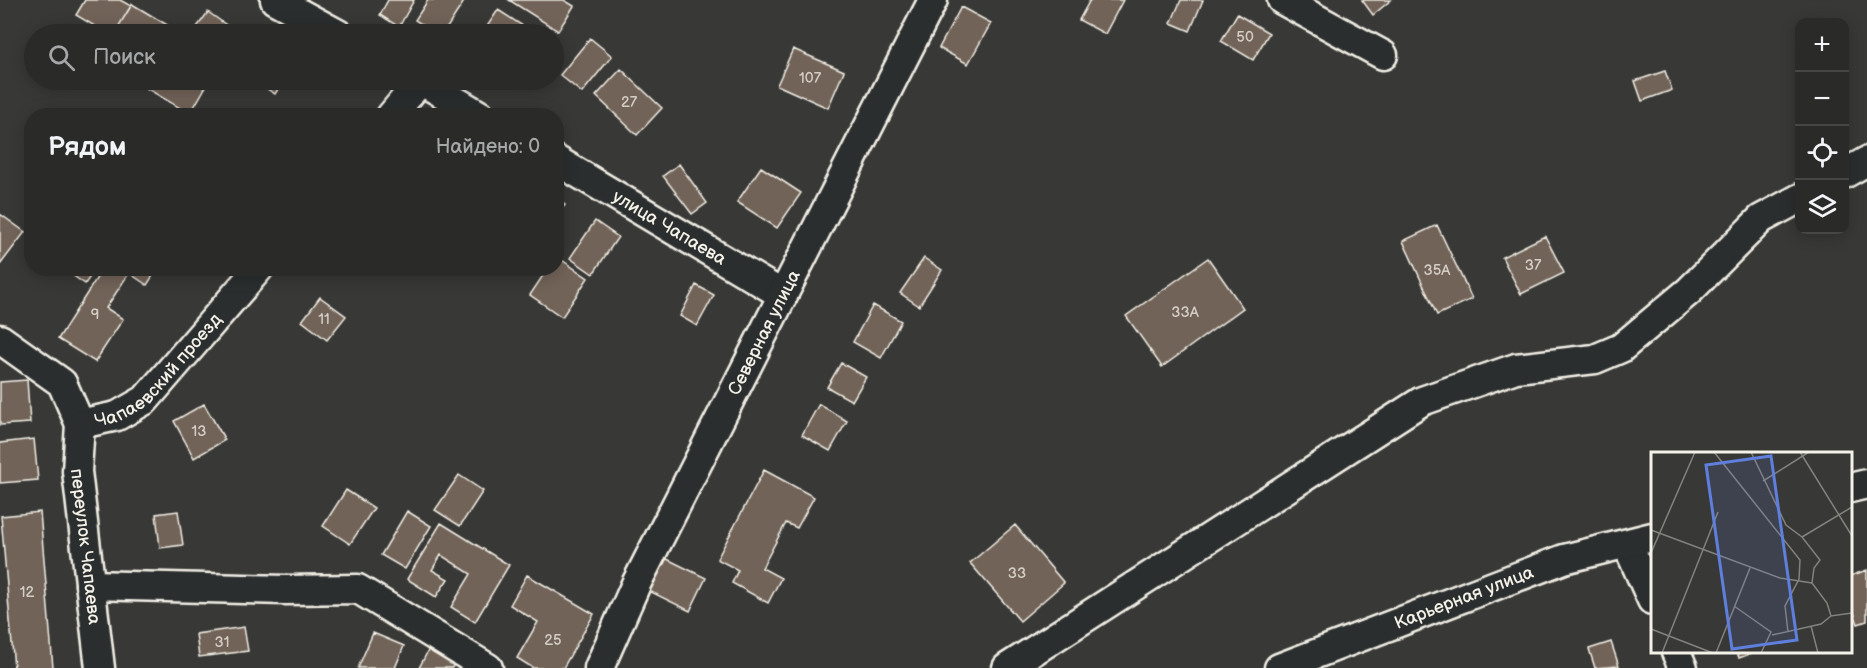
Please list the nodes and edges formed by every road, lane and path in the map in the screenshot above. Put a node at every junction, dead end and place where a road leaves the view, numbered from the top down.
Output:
1 (275, 0) edge
2 (933, 0) edge
3 (1282, 0) edge
4 (319, 24) edge
5 (1383, 55) dead end
6 (413, 90) edge
7 (438, 90) edge
8 (398, 108) edge
9 (468, 108) edge
10 (1867, 161) edge
11 (564, 165) edge
12 (1849, 172) edge
13 (1795, 201) edge
14 (252, 276) edge
15 (783, 295) junction
16 (0, 339) edge
17 (80, 424) junction
18 (1867, 484) edge
19 (1852, 488) edge
20 (1640, 540) edge
21 (90, 585) junction
22 (1651, 591) edge
23 (1677, 653) edge
24 (99, 668) edge
25 (488, 668) edge
26 (599, 668) edge
27 (1007, 668) edge
28 (1279, 668) edge
29 (1683, 668) edge

1 - 4 street
2 - 15 street, Северная улица
3 - 5 street
6 - 8 street
7 - 9 street
10 - 12 street
11 - 15 street, улица Чапаева
13 - 27 street
14 - 17 street, Чапаевский проезд
15 - 26 street, Северная улица
16 - 17 street, Чапаевский проезд
17 - 21 street, переулок Чапаева
18 - 19 street
20 - 22 street
20 - 28 street, Карьерная улица
21 - 24 street, переулок Чапаева
21 - 25 street
23 - 29 street

